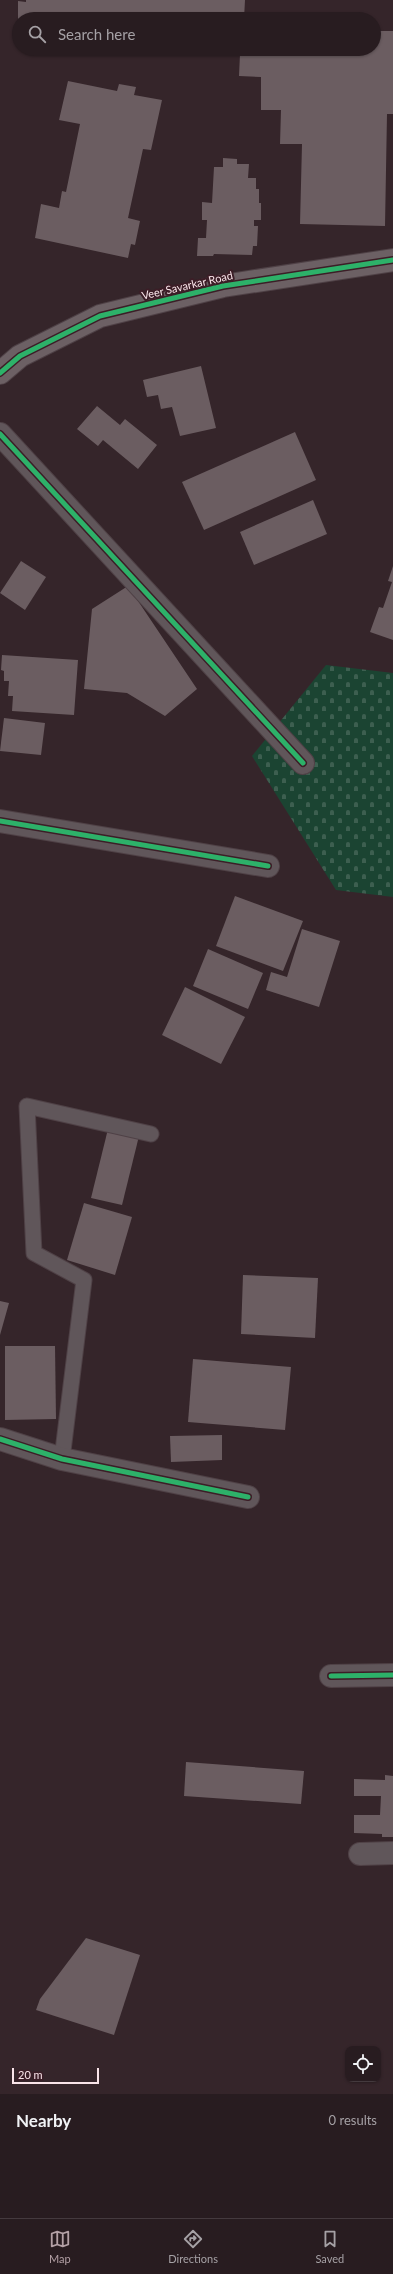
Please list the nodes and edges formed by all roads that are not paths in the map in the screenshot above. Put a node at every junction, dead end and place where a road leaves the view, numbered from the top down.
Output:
1 (393, 260) edge
2 (0, 373) edge
3 (0, 434) edge
4 (303, 763) dead end
5 (0, 821) edge
6 (268, 866) dead end
7 (151, 1134) dead end
8 (0, 1439) edge
9 (62, 1459) junction
10 (248, 1497) dead end
11 (393, 1675) edge
12 (331, 1676) dead end
13 (393, 1853) edge
14 (360, 1854) dead end

1 - 2 street, Veer Savarkar Road
3 - 4 street
5 - 6 street
7 - 9 lane
8 - 9 street
9 - 10 street
11 - 12 street
13 - 14 street

